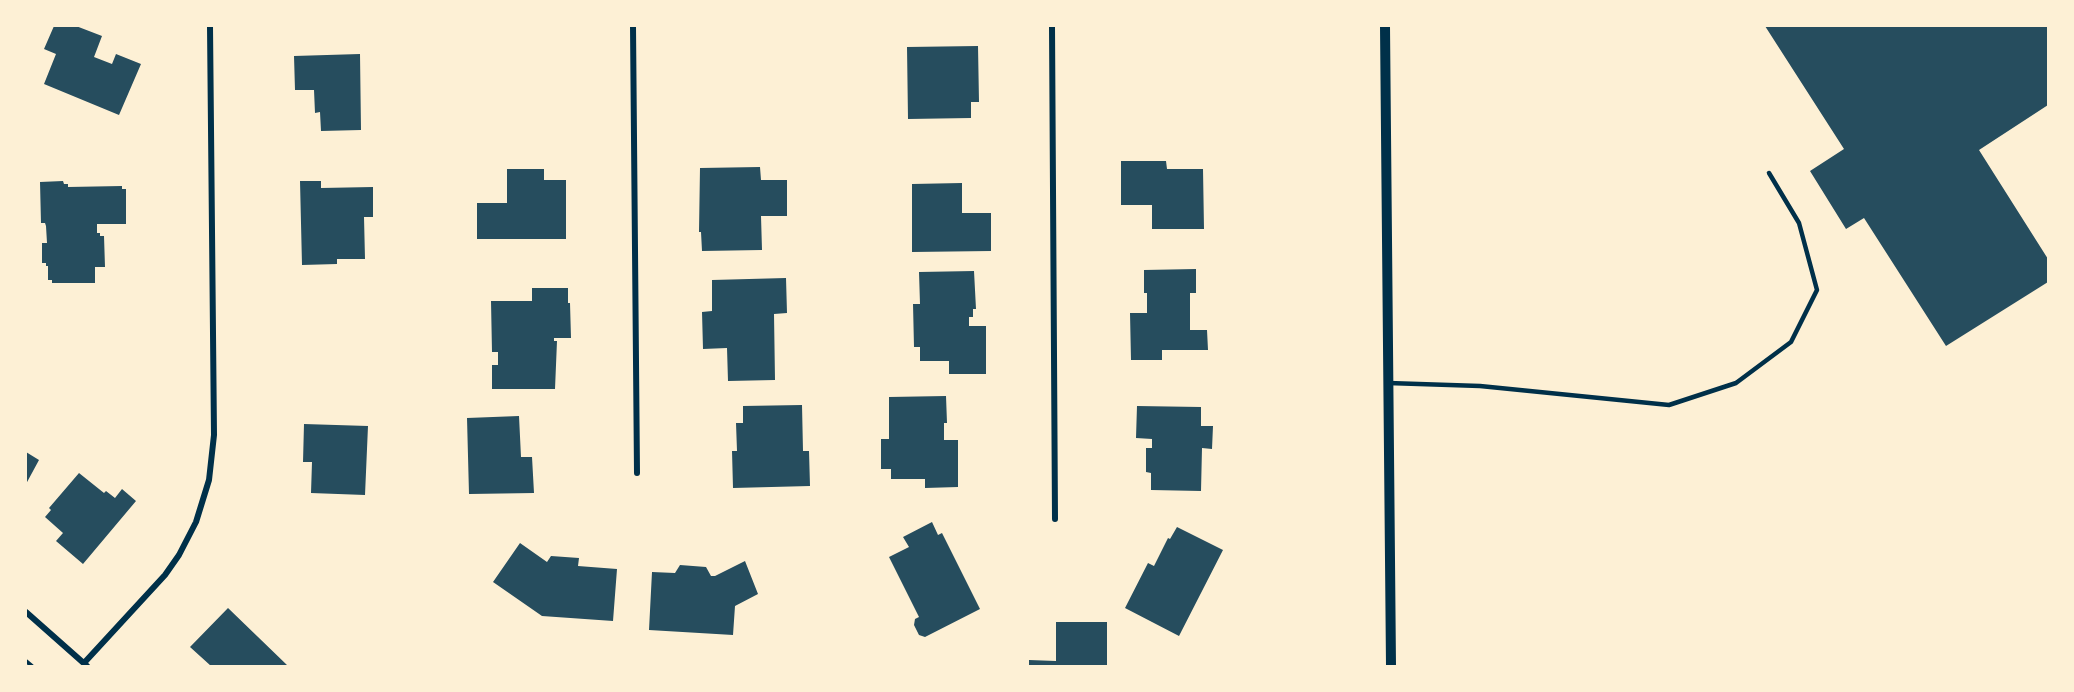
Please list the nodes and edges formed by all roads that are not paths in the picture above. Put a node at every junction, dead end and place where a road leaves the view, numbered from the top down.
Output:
1 (210, 26) edge
2 (633, 26) edge
3 (1052, 26) edge
4 (1385, 26) edge
5 (1769, 173) dead end
6 (1388, 382) junction
7 (637, 473) dead end
8 (1055, 519) dead end
9 (26, 612) edge
10 (86, 665) edge
11 (1391, 666) edge

1 - 10 street
2 - 7 street
3 - 8 street
4 - 6 street
5 - 6 lane
6 - 11 street
9 - 10 street

